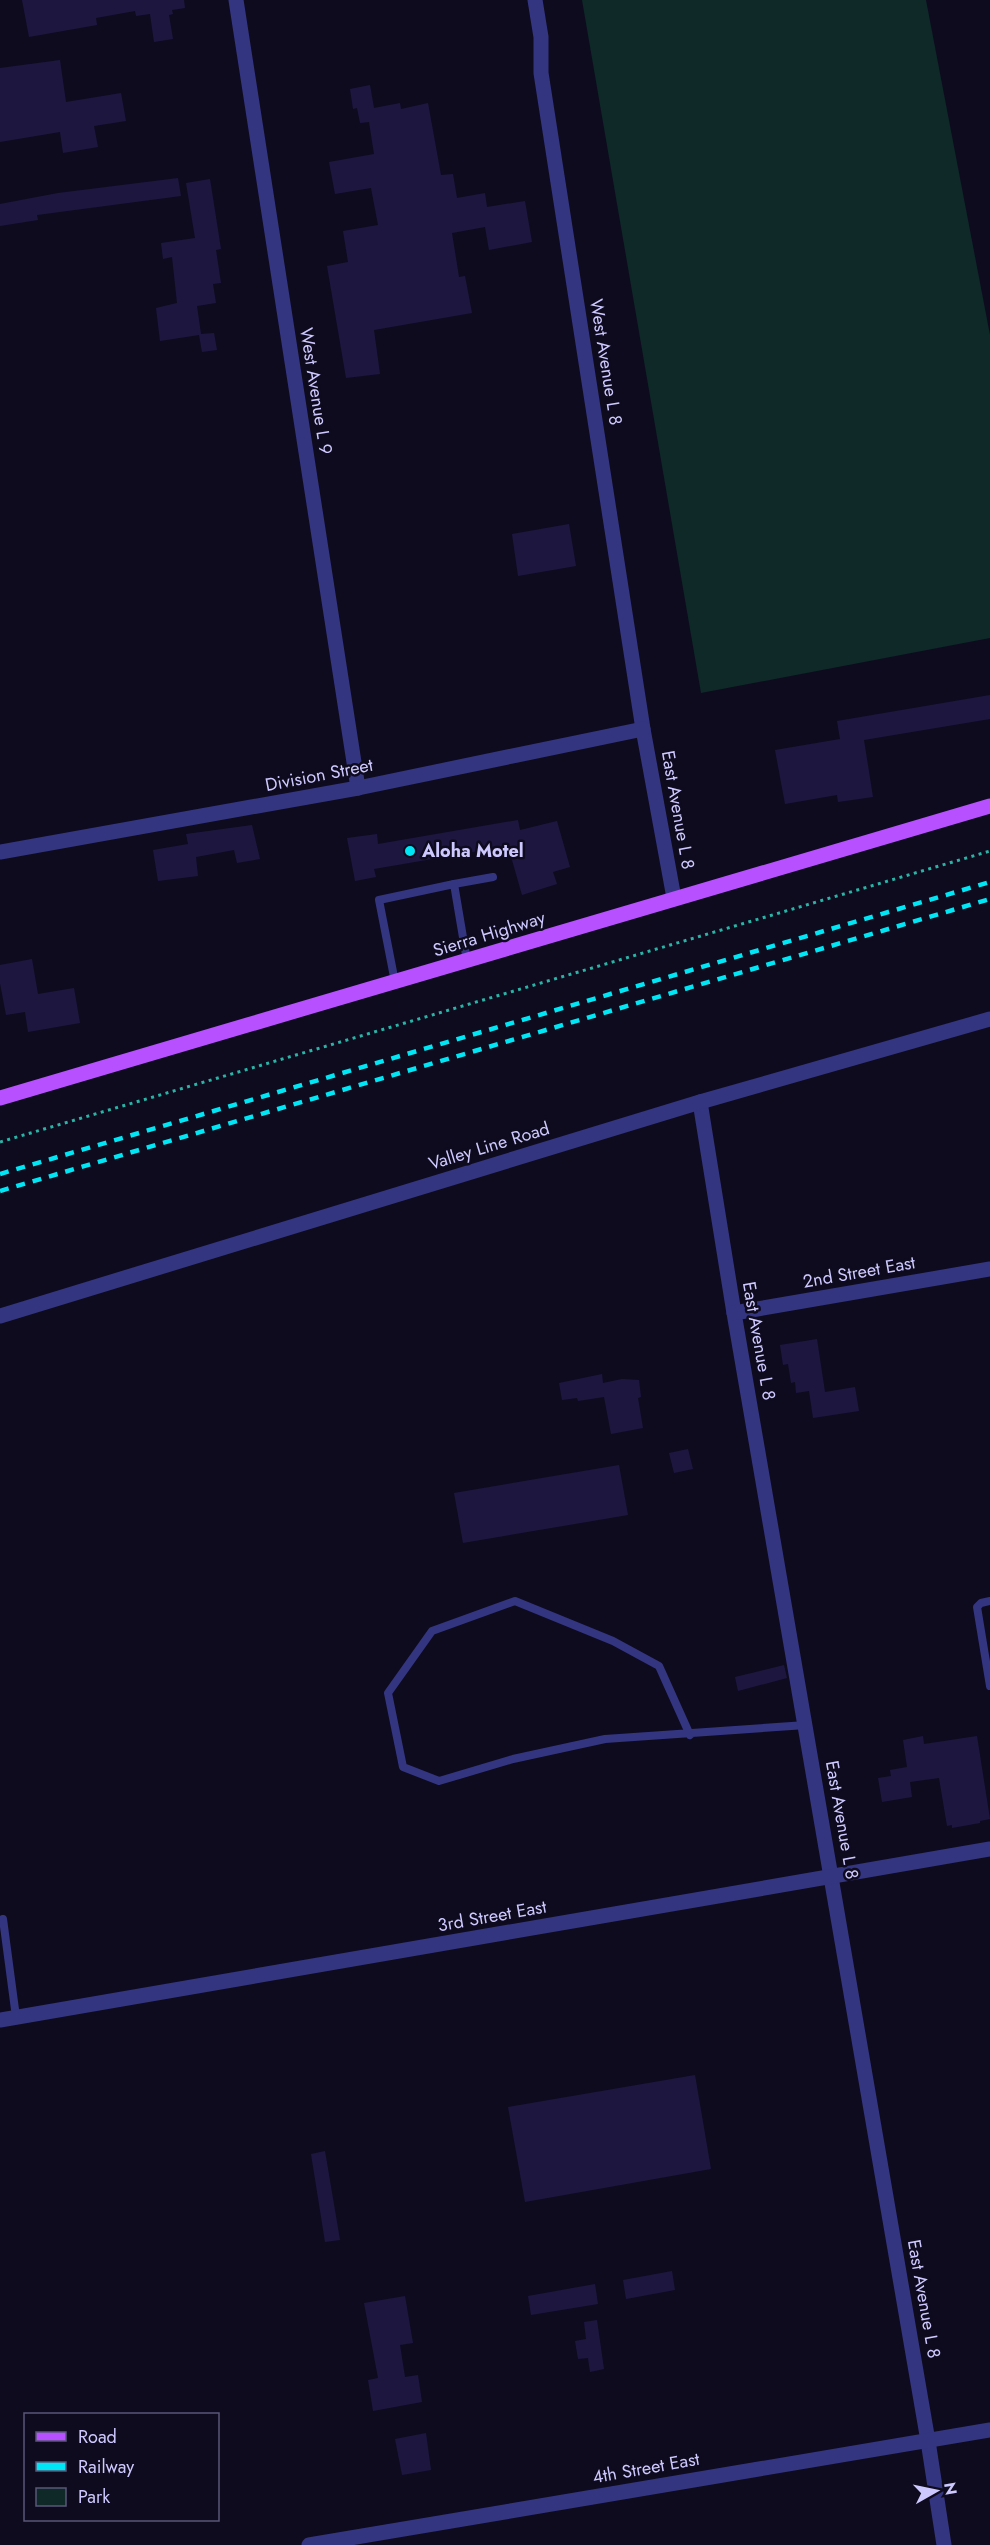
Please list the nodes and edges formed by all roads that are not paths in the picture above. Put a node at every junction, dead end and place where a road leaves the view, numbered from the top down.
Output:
1 (236, 0) edge
2 (535, 0) edge
3 (643, 729) junction
4 (358, 788) junction
5 (990, 806) edge
6 (0, 852) edge
7 (493, 876) dead end
8 (454, 884) junction
9 (674, 898) junction
10 (467, 961) junction
11 (395, 982) junction
12 (990, 1019) edge
13 (0, 1098) edge
14 (700, 1102) junction
15 (990, 1269) edge
16 (734, 1313) junction
17 (0, 1316) edge
18 (990, 1601) edge
19 (990, 1681) edge
20 (806, 1725) junction
21 (690, 1735) junction
22 (990, 1849) edge
23 (832, 1878) junction
24 (3, 1919) dead end
25 (16, 2017) junction
26 (0, 2020) edge
27 (990, 2430) edge
28 (928, 2441) junction
29 (309, 2545) edge
30 (944, 2545) edge

1 - 4 street, West Avenue L 9
2 - 3 street, West Avenue L 8
3 - 4 street, Division Street
3 - 9 street, East Avenue L 8
4 - 6 street, Division Street
5 - 9 main road, Sierra Highway
7 - 8 lane
8 - 10 lane
8 - 11 lane
9 - 10 main road, Sierra Highway
10 - 11 main road, Sierra Highway
11 - 13 main road, Sierra Highway
12 - 14 street, Valley Line Road
14 - 16 street, East Avenue L 8
14 - 17 street, Valley Line Road
15 - 16 street, 2nd Street East
16 - 20 street, East Avenue L 8
18 - 19 lane
20 - 21 lane
20 - 23 street, East Avenue L 8
21 - 21 lane
22 - 23 street, 3rd Street East
23 - 25 street, 3rd Street East
23 - 28 street, East Avenue L 8
24 - 25 lane
25 - 26 street, 3rd Street East
27 - 28 street, 4th Street East
28 - 29 street, 4th Street East
28 - 30 street, East Avenue L 8

